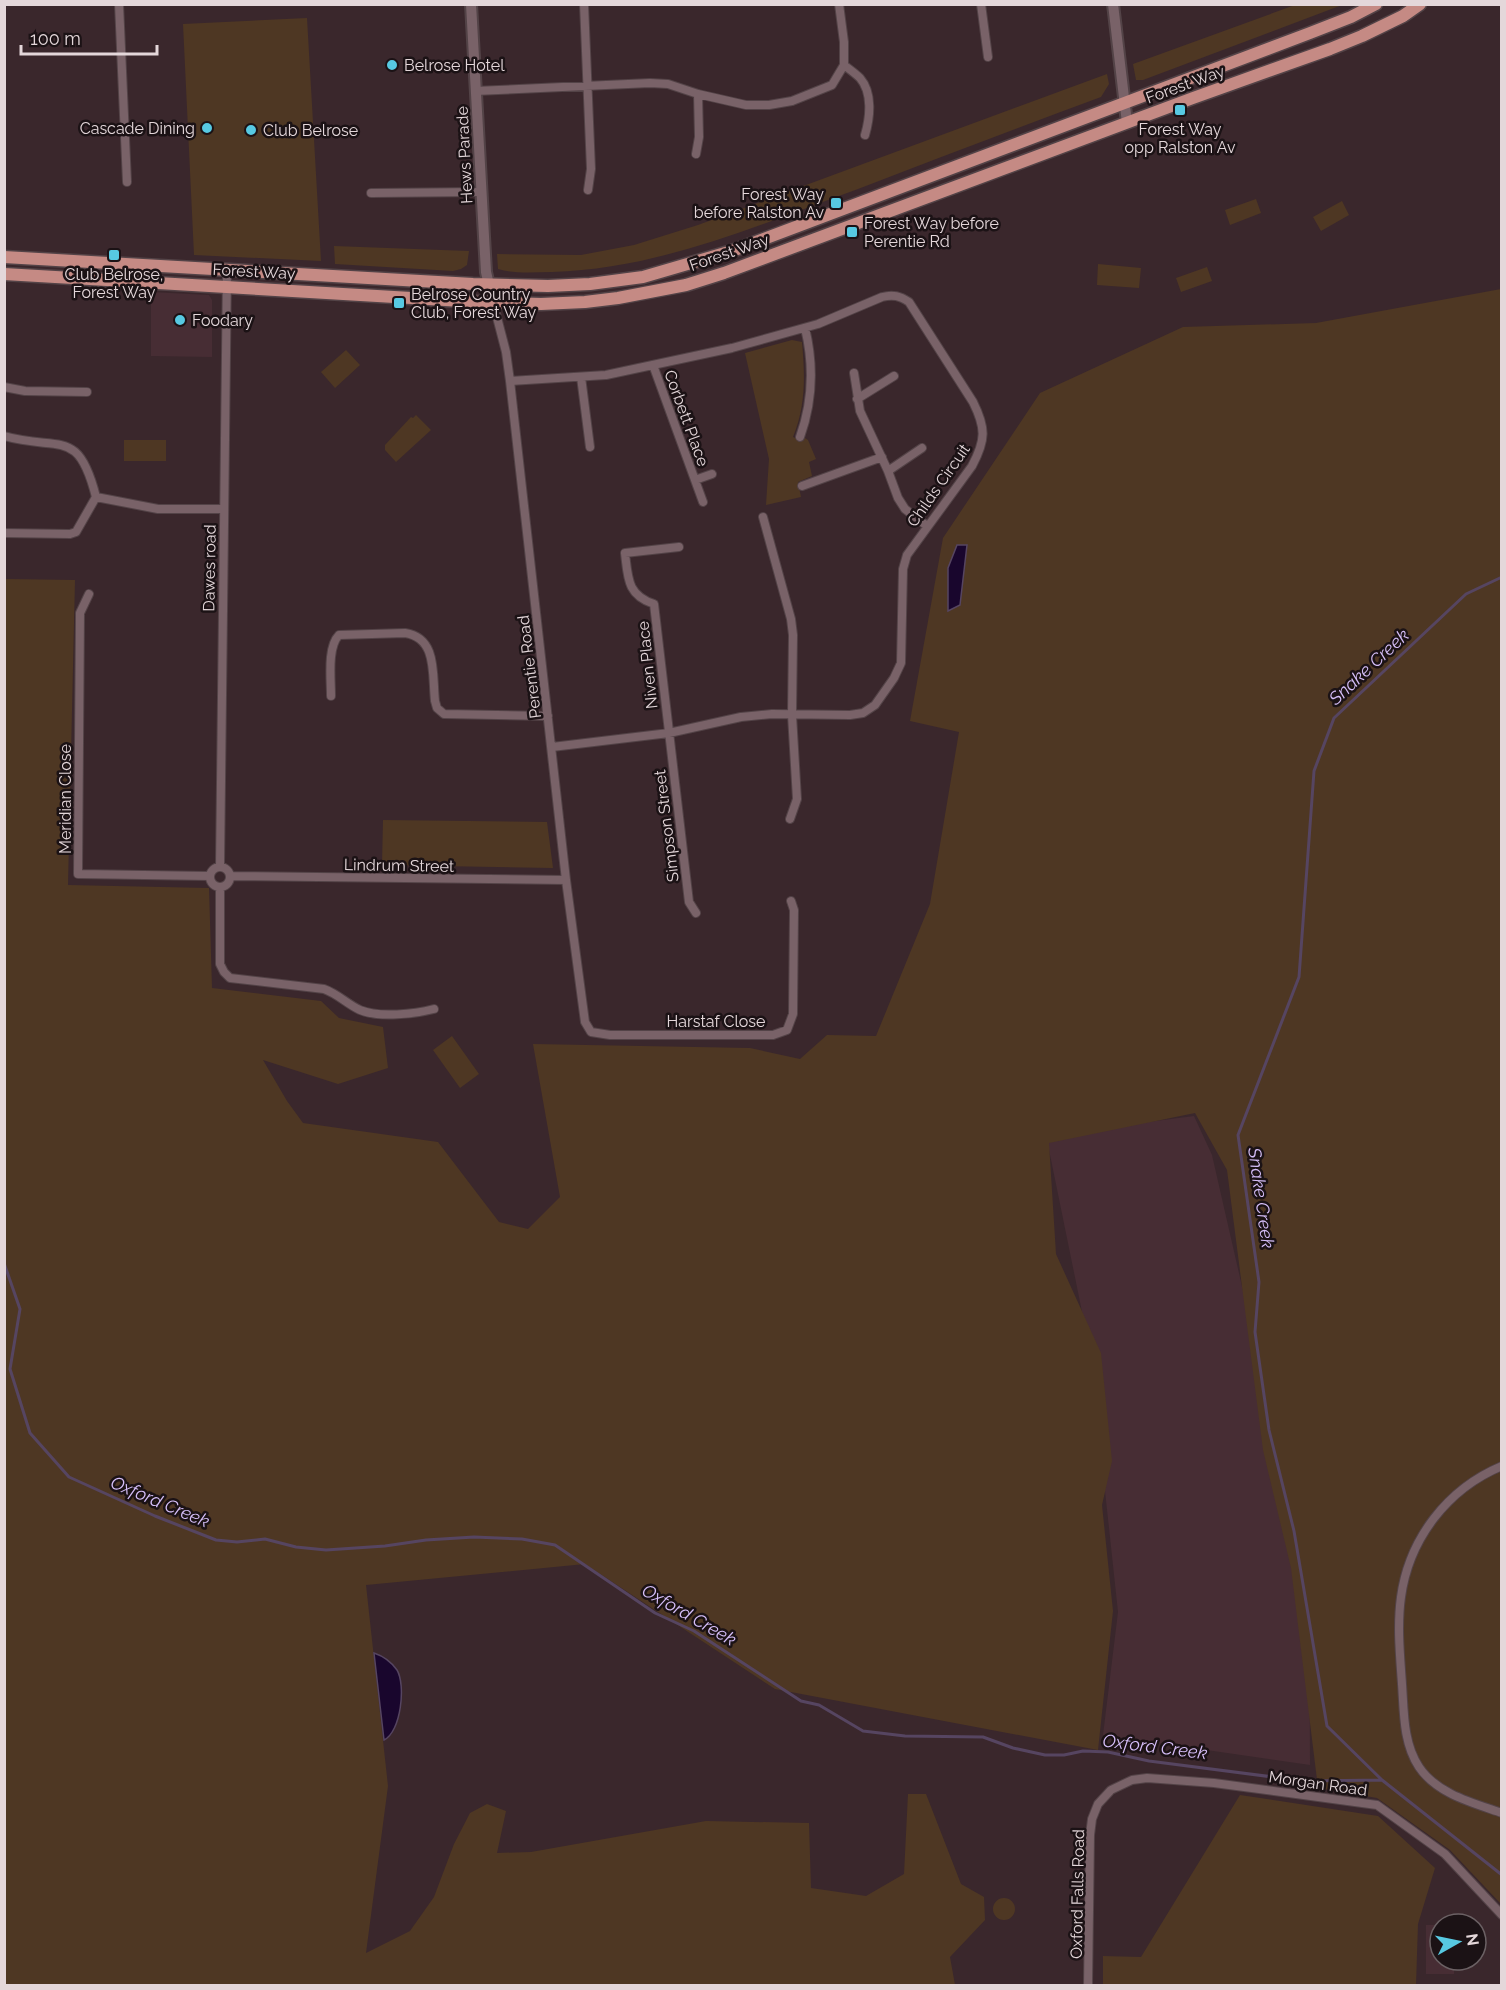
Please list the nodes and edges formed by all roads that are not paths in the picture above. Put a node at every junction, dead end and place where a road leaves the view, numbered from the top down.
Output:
1 (119, 4) edge
2 (471, 4) edge
3 (584, 4) edge
4 (839, 4) edge
5 (981, 4) edge
6 (1376, 4) edge
7 (1420, 4) edge
8 (1113, 5) edge
9 (988, 57) dead end
10 (844, 65) junction
11 (587, 85) junction
12 (475, 91) junction
13 (698, 94) junction
14 (1124, 104) junction
15 (1127, 123) junction
16 (865, 135) dead end
17 (696, 154) dead end
18 (127, 182) dead end
19 (588, 190) dead end
20 (481, 192) junction
21 (371, 193) dead end
22 (4, 257) edge
23 (227, 269) junction
24 (4, 274) edge
25 (488, 285) junction
26 (226, 287) junction
27 (493, 302) junction
28 (804, 328) junction
29 (653, 365) junction
30 (854, 374) dead end
31 (894, 376) dead end
32 (581, 377) junction
33 (510, 381) junction
34 (4, 387) edge
35 (87, 392) dead end
36 (857, 399) junction
37 (4, 436) edge
38 (800, 437) dead end
39 (590, 447) dead end
40 (922, 448) dead end
41 (882, 457) junction
42 (888, 471) junction
43 (712, 474) dead end
44 (695, 480) junction
45 (802, 486) dead end
46 (96, 497) junction
47 (703, 502) dead end
48 (223, 508) junction
49 (763, 517) dead end
50 (927, 525) junction
51 (4, 533) edge
52 (679, 547) dead end
53 (89, 594) dead end
54 (331, 696) dead end
55 (792, 715) junction
56 (548, 716) junction
57 (669, 734) junction
58 (552, 747) junction
59 (790, 819) dead end
60 (220, 867) junction
61 (209, 876) junction
62 (231, 876) junction
63 (566, 880) junction
64 (220, 888) junction
65 (790, 901) dead end
66 (696, 913) dead end
67 (434, 1009) dead end
68 (588, 1029) joint
69 (1502, 1466) edge
70 (1098, 1804) joint
71 (1502, 1814) edge
72 (1502, 1915) edge
73 (1089, 1986) edge

1 - 18 street
2 - 12 street, Hews Parade
3 - 11 street
4 - 10 street
5 - 9 street
6 - 14 main road, Forest Way
7 - 15 main road, Forest Way
8 - 14 street
10 - 13 street
10 - 16 street
11 - 12 street
11 - 13 street
11 - 19 street
12 - 20 street, Hews Parade
13 - 17 street
14 - 15 street
14 - 25 main road, Forest Way
15 - 27 main road, Forest Way
20 - 21 street
20 - 25 street, Hews Parade
22 - 23 main road, Forest Way
23 - 25 main road, Forest Way
23 - 26 street, Dawes road
24 - 26 main road, Forest Way
25 - 27 street, Hews Parade
26 - 27 main road, Forest Way
26 - 48 street, Dawes road
27 - 33 street, Perentie Road
28 - 29 street, Childs Circuit
28 - 38 street
28 - 50 street, Childs Circuit
29 - 32 street, Childs Circuit
29 - 44 street, Corbett Place
30 - 36 street
31 - 36 street
32 - 33 street, Childs Circuit
32 - 39 street
33 - 56 street, Perentie Road
34 - 35 street
36 - 41 street
37 - 46 street
40 - 42 street
41 - 42 street
41 - 45 street
42 - 50 street
43 - 44 street, Corbett Place
44 - 47 street, Corbett Place
46 - 48 street
46 - 51 street
48 - 60 street, Dawes road
49 - 55 street
50 - 55 street, Childs Circuit
52 - 57 street, Niven Place
53 - 61 street, Meridian Close
54 - 56 street
55 - 57 street, Childs Circuit
55 - 59 street
56 - 58 street, Perentie Road
57 - 58 street, Childs Circuit
57 - 66 street, Simpson Street
58 - 63 street, Perentie Road
60 - 61 street
60 - 62 street
61 - 64 street
62 - 63 street, Lindrum Street
62 - 64 street
63 - 68 street, Perentie Road
64 - 67 street
65 - 68 street, Harstaf Close
69 - 71 street
70 - 72 street, Morgan Road
70 - 73 street, Oxford Falls Road

